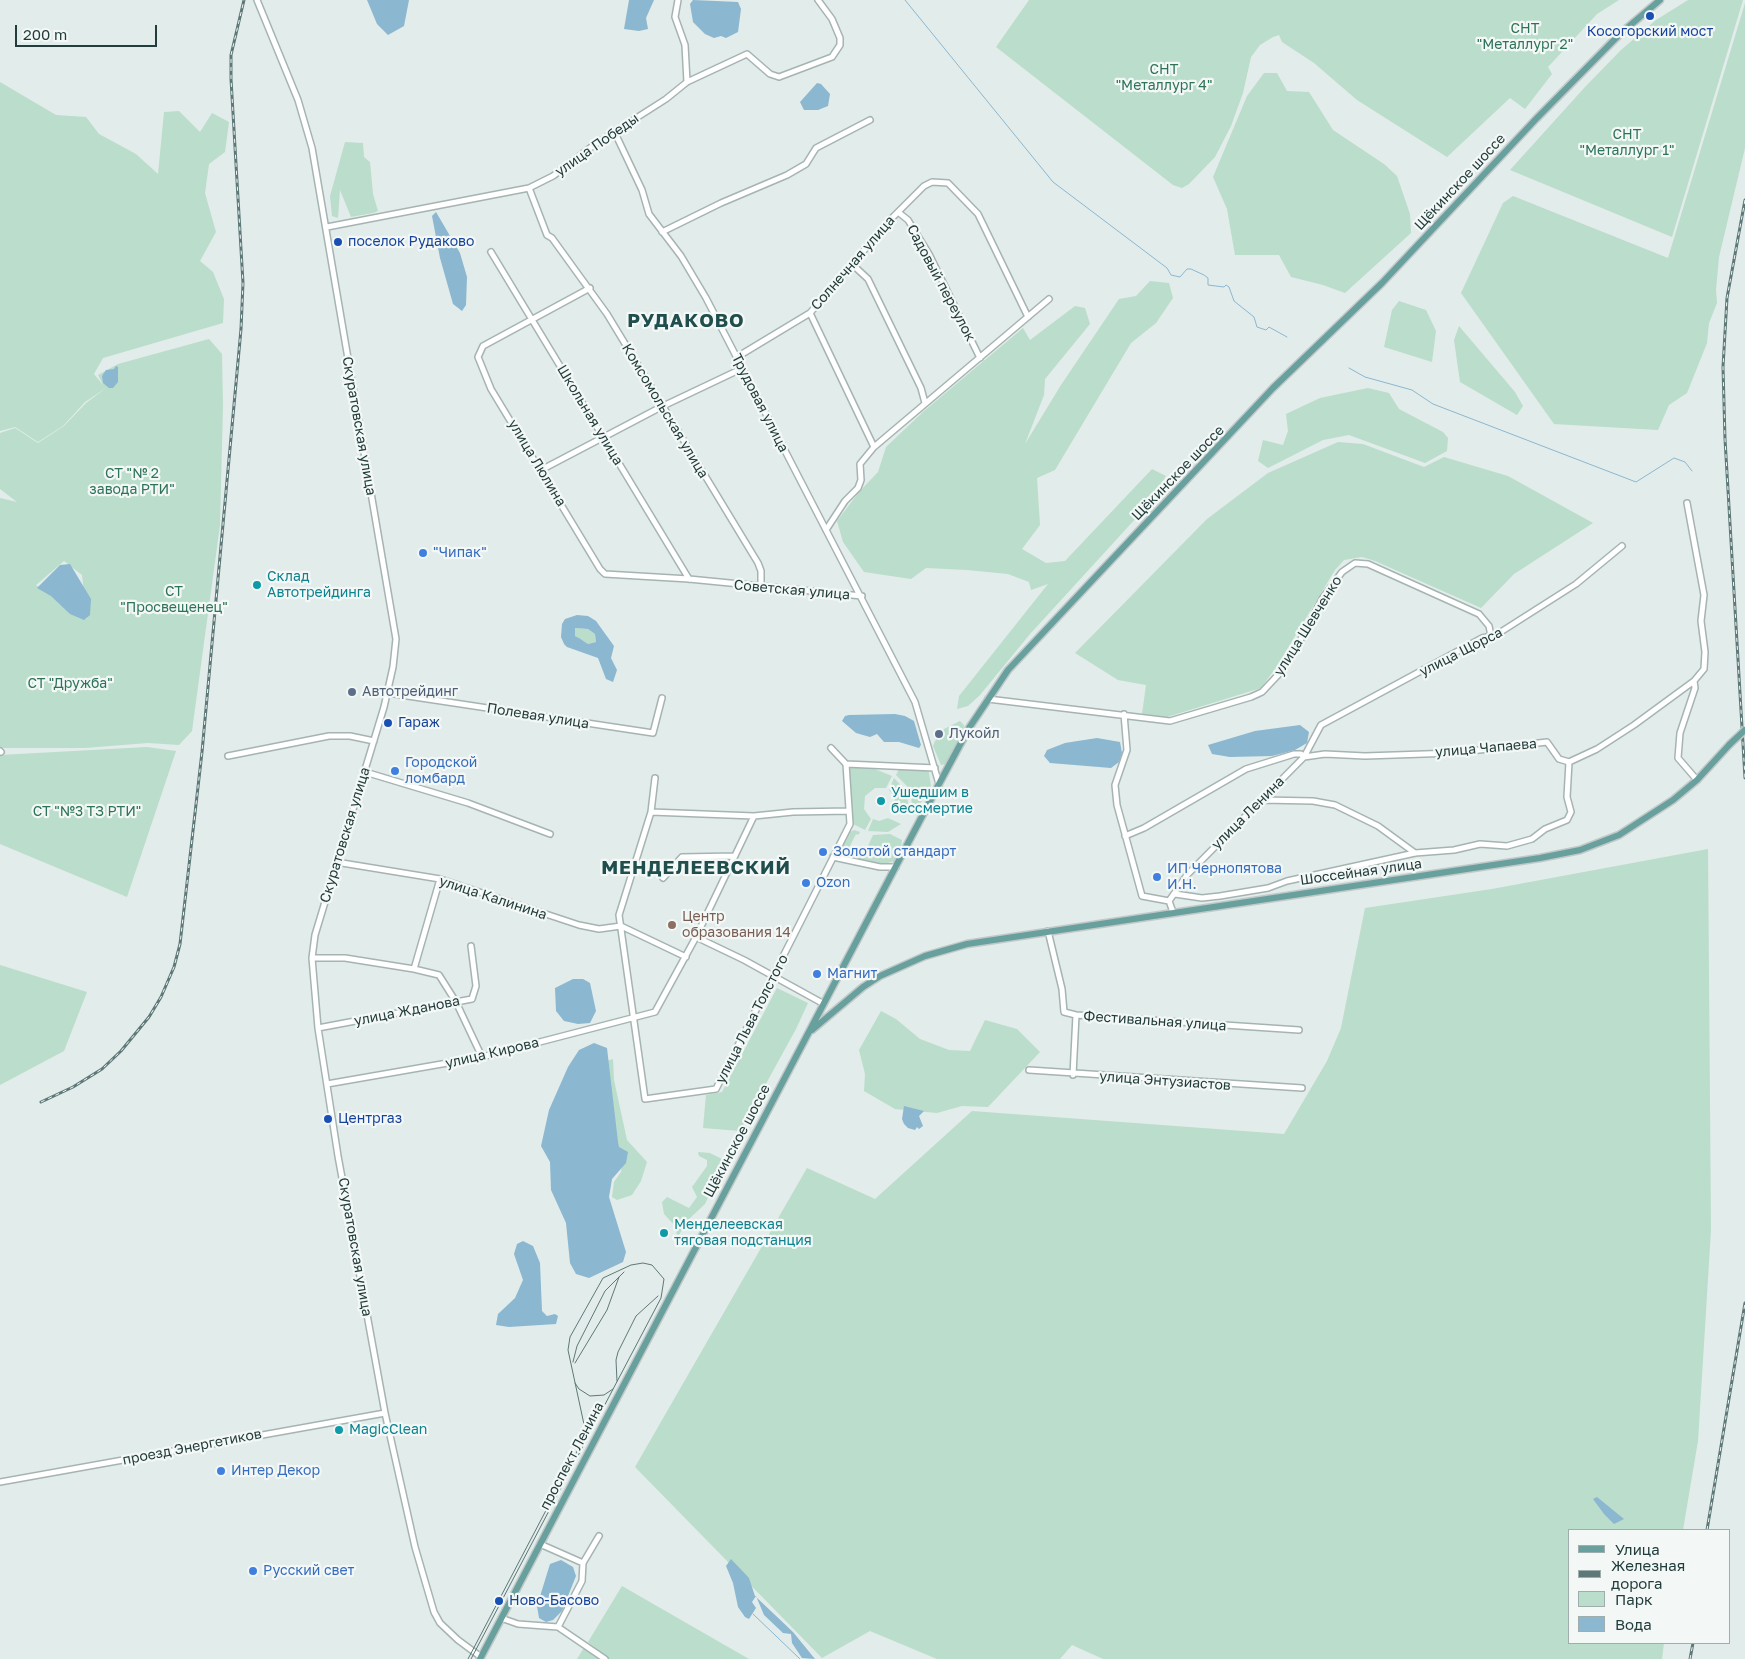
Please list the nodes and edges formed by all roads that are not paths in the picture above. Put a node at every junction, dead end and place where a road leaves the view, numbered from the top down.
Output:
1 (258, 0) edge
2 (678, 0) edge
3 (818, 0) edge
4 (1660, 0) edge
5 (687, 82) junction
6 (870, 120) dead end
7 (614, 133) junction
8 (529, 188) junction
9 (898, 212) junction
10 (327, 226) junction
11 (662, 232) junction
12 (491, 252) dead end
13 (854, 265) junction
14 (590, 288) junction
15 (1049, 299) dead end
16 (810, 313) junction
17 (1028, 317) junction
18 (533, 320) junction
19 (737, 357) junction
20 (980, 358) junction
21 (741, 368) junction
22 (926, 403) junction
23 (661, 406) junction
24 (603, 436) junction
25 (874, 447) junction
26 (541, 470) junction
27 (1687, 503) dead end
28 (826, 530) junction
29 (1622, 546) dead end
30 (610, 574) joint
31 (689, 579) junction
32 (761, 588) junction
33 (862, 596) junction
34 (1491, 636) junction
35 (1694, 681) junction
36 (388, 693) junction
37 (662, 698) dead end
38 (988, 699) junction
39 (1124, 714) junction
40 (1745, 730) edge
41 (374, 741) junction
42 (831, 748) dead end
43 (228, 756) dead end
44 (1304, 757) junction
45 (1570, 762) junction
46 (846, 764) junction
47 (935, 768) junction
48 (365, 772) junction
49 (655, 778) dead end
50 (1697, 780) junction
51 (939, 784) junction
52 (1262, 800) junction
53 (848, 811) junction
54 (651, 812) junction
55 (754, 816) junction
56 (550, 834) dead end
57 (1125, 836) junction
58 (1416, 853) junction
59 (735, 856) junction
60 (832, 858) junction
61 (336, 862) junction
62 (896, 867) junction
63 (663, 878) dead end
64 (440, 879) junction
65 (1175, 894) junction
66 (1169, 900) junction
67 (1173, 912) junction
68 (621, 926) junction
69 (1048, 931) junction
70 (696, 937) junction
71 (471, 946) dead end
72 (686, 957) junction
73 (312, 958) junction
74 (414, 969) junction
75 (774, 975) junction
76 (456, 1002) junction
77 (824, 1004) junction
78 (1076, 1015) junction
79 (633, 1018) junction
80 (318, 1028) junction
81 (1300, 1030) dead end
82 (808, 1034) junction
83 (482, 1058) junction
84 (1029, 1070) dead end
85 (1073, 1074) junction
86 (327, 1084) junction
87 (1302, 1088) dead end
88 (685, 1267) joint
89 (385, 1412) junction
90 (0, 1482) edge
91 (599, 1536) dead end
92 (540, 1544) junction
93 (583, 1563) junction
94 (501, 1618) junction
95 (558, 1627) junction
96 (481, 1658) edge
97 (605, 1659) edge

1 - 10 street, Скуратовская улица
2 - 5 street
3 - 5 street, улица Победы
4 - 38 main road, Щёкинское шоссе
5 - 7 street, улица Победы
6 - 11 street
7 - 8 street, улица Победы
7 - 11 street, Трудовая улица
8 - 10 street, улица Победы
8 - 14 street, Комсомольская улица
9 - 13 street, Солнечная улица
9 - 17 street, Солнечная улица
9 - 20 street, Садовый переулок
10 - 36 street, Скуратовская улица
11 - 19 street, Трудовая улица
12 - 18 street, Школьная улица
13 - 16 street, Солнечная улица
13 - 22 street
14 - 18 street
14 - 23 street, Комсомольская улица
15 - 17 street
16 - 19 street, Солнечная улица
16 - 25 street
17 - 20 street
18 - 24 street, Школьная улица
18 - 26 street, улица Люлина
19 - 21 street, Трудовая улица
20 - 22 street
21 - 23 street
21 - 28 street, Трудовая улица
22 - 25 street
23 - 24 street
23 - 32 street, Комсомольская улица
24 - 26 street
24 - 31 street, Школьная улица
25 - 28 street
26 - 30 street, улица Люлина
27 - 35 street
28 - 33 street, Трудовая улица
29 - 34 street, улица Щорса
30 - 31 street, Советская улица
31 - 32 street, Советская улица
32 - 33 street, Советская улица
33 - 47 street, Советская улица
34 - 39 street, улица Шевченко
34 - 44 street, улица Щорса
35 - 45 street
35 - 50 street
36 - 37 street, Полевая улица
36 - 41 street, Скуратовская улица
38 - 39 street, улица Шевченко
38 - 51 main road, Щёкинское шоссе
39 - 57 street
40 - 50 main road, Шоссейная улица, bridge
41 - 43 street
41 - 48 street, Скуратовская улица
42 - 46 street
44 - 45 street, улица Чапаева
44 - 52 street, улица Ленина
44 - 57 street
45 - 58 street
46 - 47 street
46 - 53 street, улица Льва Толстого
47 - 51 street, Советская улица
48 - 56 street
48 - 61 street, Скуратовская улица
49 - 54 street
50 - 67 main road, Шоссейная улица
51 - 62 main road, Щёкинское шоссе
52 - 58 street
52 - 65 street, улица Ленина
53 - 55 street
53 - 60 street, улица Льва Толстого
54 - 55 street
54 - 68 street
55 - 59 street
57 - 66 street
58 - 65 street
59 - 63 street
59 - 70 street
60 - 62 street
60 - 75 street, улица Льва Толстого
61 - 64 street, улица Калинина
61 - 73 street, Скуратовская улица
62 - 77 main road, Щёкинское шоссе
64 - 68 street, улица Калинина
64 - 74 street
65 - 66 street, улица Ленина
66 - 67 street
67 - 69 main road, Шоссейная улица
68 - 72 street
68 - 79 street
69 - 78 street, Фестивальная улица
69 - 82 main road, Шоссейная улица
70 - 72 street
70 - 75 street
71 - 76 street, улица Жданова
72 - 79 street, улица Кирова
73 - 74 street
73 - 80 street, Скуратовская улица
74 - 76 street
75 - 77 street
75 - 79 street, улица Льва Толстого
76 - 80 street, улица Жданова
76 - 83 street
77 - 82 main road, Щёкинское шоссе
78 - 81 street, Фестивальная улица
78 - 85 street
79 - 83 street, улица Кирова
80 - 86 street, Скуратовская улица
82 - 88 main road, Щёкинское шоссе
83 - 86 street, улица Кирова
84 - 85 street, улица Энтузиастов
85 - 87 street, улица Энтузиастов
86 - 89 street, Скуратовская улица
88 - 92 main road, проспект Ленина
89 - 90 street, проезд Энергетиков
89 - 96 street, Скуратовская улица
91 - 93 street
92 - 93 street
92 - 94 main road, проспект Ленина
93 - 95 street
94 - 95 street
94 - 96 main road, проспект Ленина
95 - 97 street

